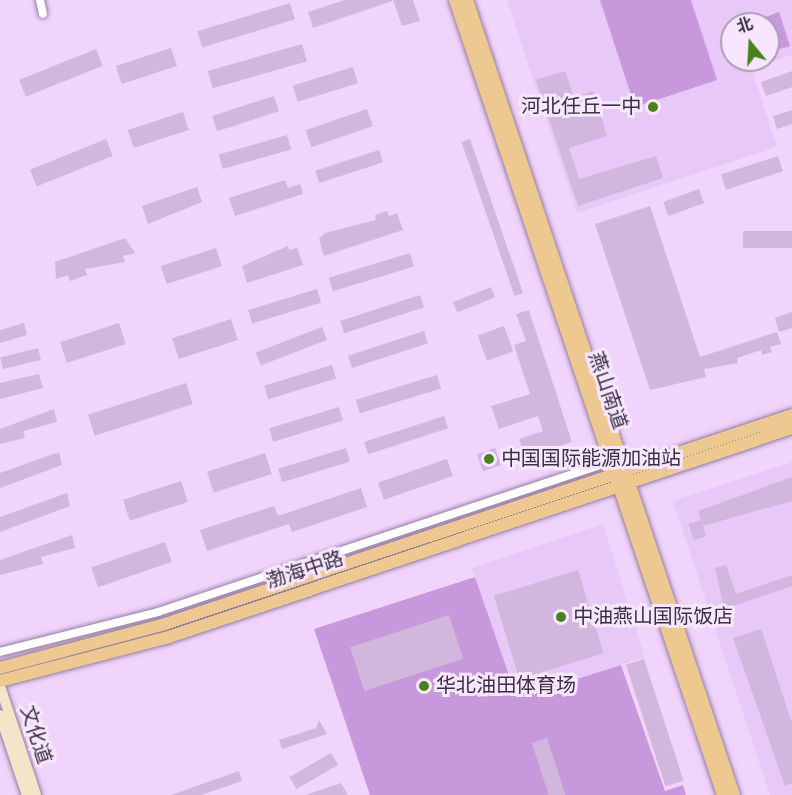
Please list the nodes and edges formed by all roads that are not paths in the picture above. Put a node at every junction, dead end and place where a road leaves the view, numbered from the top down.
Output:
1 (40, 0) edge
2 (455, 0) edge
3 (467, 0) edge
4 (43, 14) dead end
5 (792, 415) edge
6 (792, 428) edge
7 (610, 461) junction
8 (622, 479) junction
9 (0, 652) edge
10 (0, 668) edge
11 (0, 681) edge
12 (0, 686) edge
13 (0, 715) edge
14 (27, 795) edge
15 (36, 795) edge
16 (723, 795) edge
17 (734, 795) edge

1 - 4 street
2 - 7 main road, 燕山南道
3 - 8 main road, 燕山南道
5 - 8 main road
6 - 8 main road
7 - 8 main road, 燕山南道
7 - 9 street
8 - 10 main road, 渤海中路
8 - 11 main road, 渤海中路
8 - 16 main road, 燕山南道
8 - 17 main road, 燕山南道
12 - 15 main road, 文化道
13 - 14 main road, 文化道

